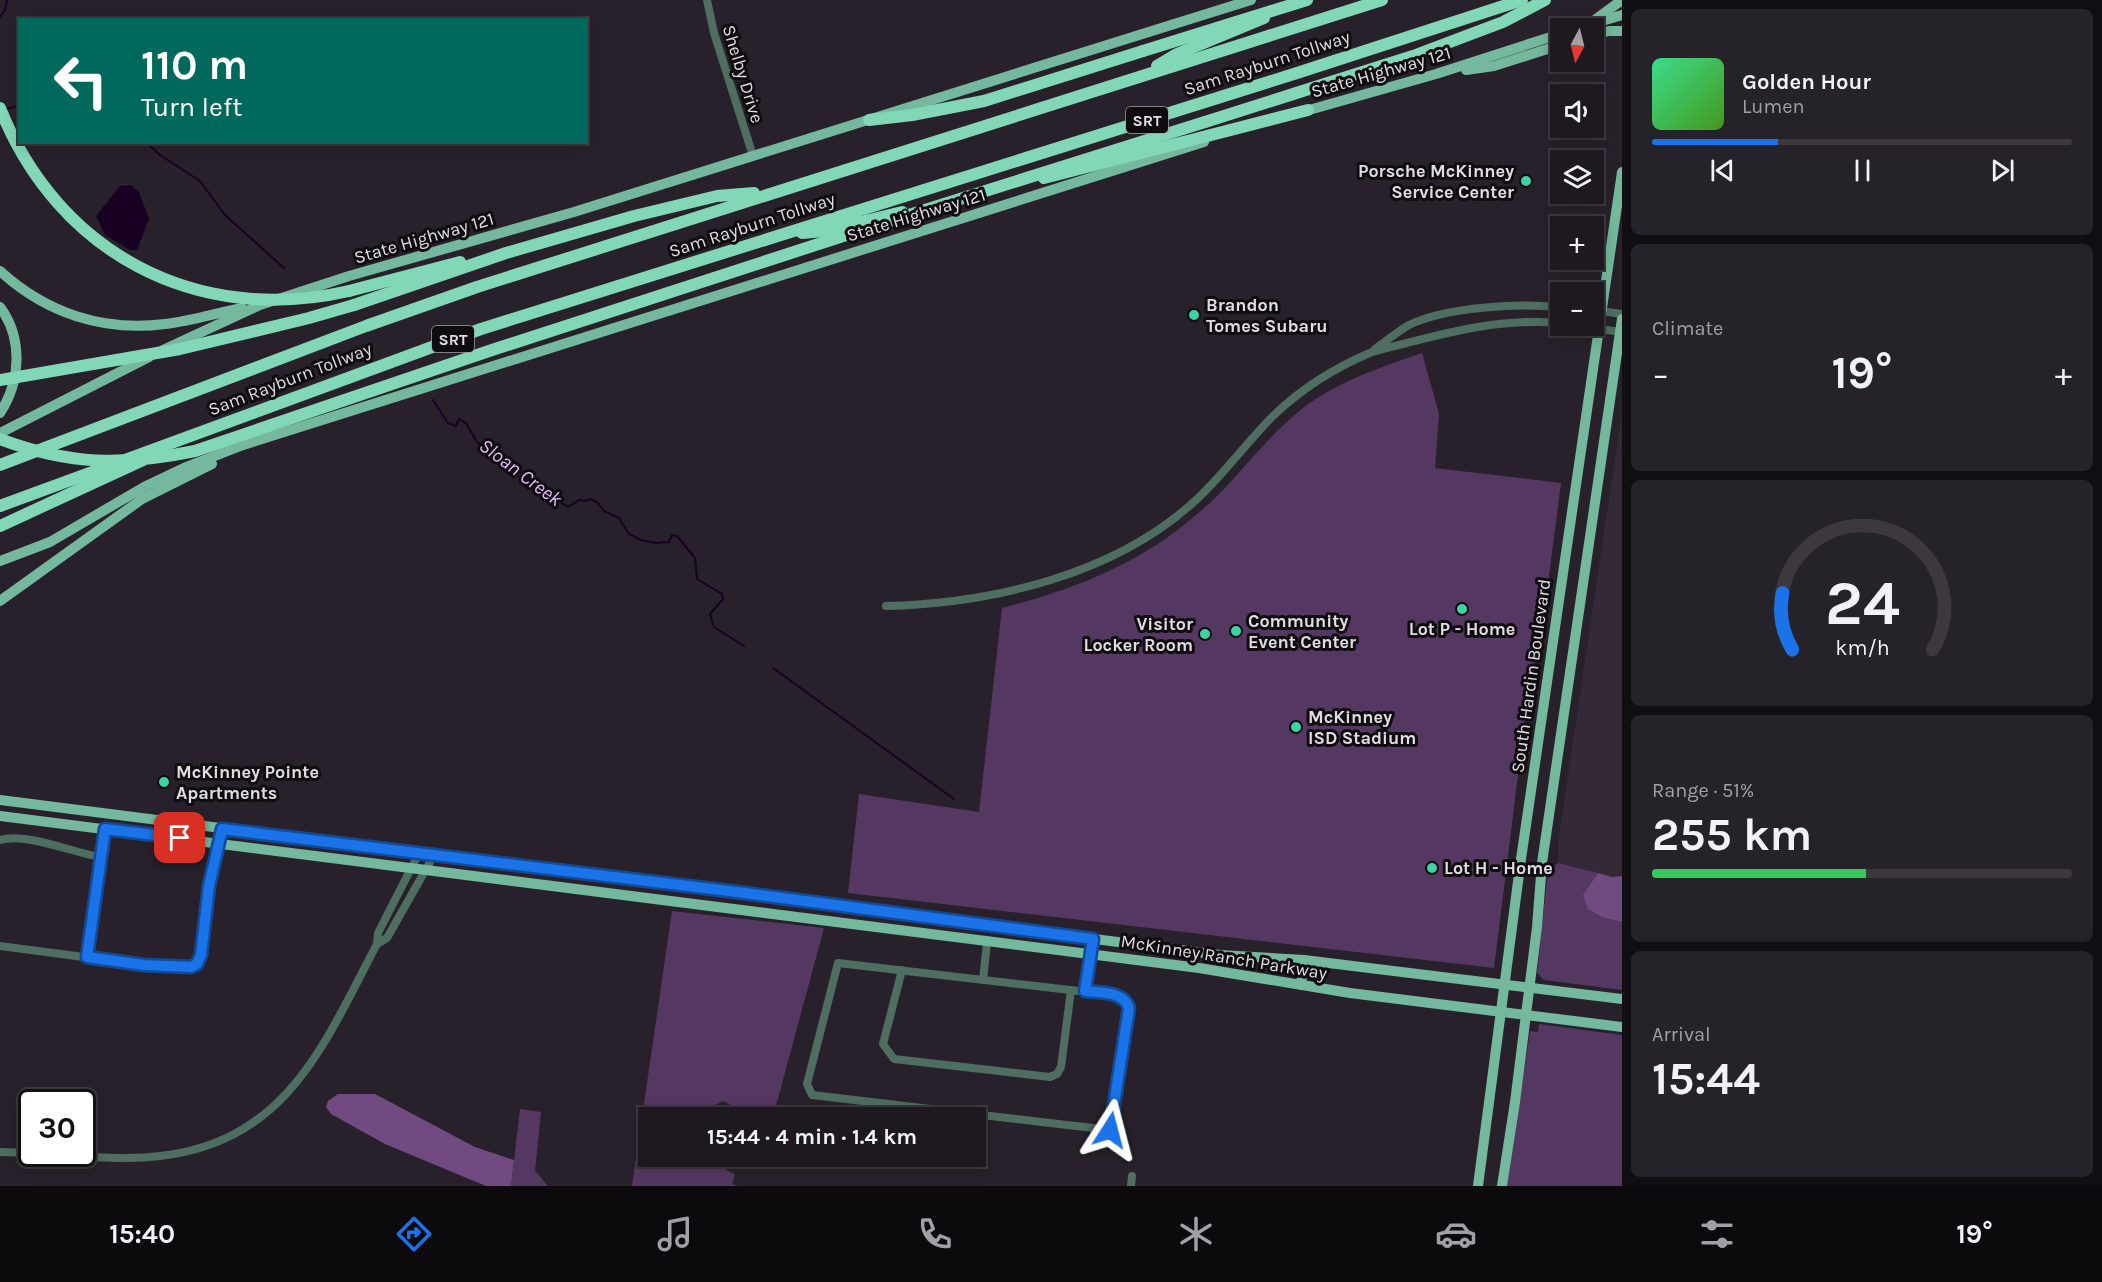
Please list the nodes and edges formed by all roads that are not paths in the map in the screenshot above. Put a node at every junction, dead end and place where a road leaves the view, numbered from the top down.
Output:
1 (707, 0) edge
2 (1251, 0) edge
3 (1307, 0) edge
4 (1382, 0) edge
5 (1522, 0) edge
6 (1545, 0) edge
7 (1622, 0) edge
8 (1622, 15) edge
9 (1600, 18) edge
10 (1604, 22) edge
11 (1604, 31) edge
12 (1622, 31) edge
13 (1550, 37) edge
14 (1550, 48) edge
15 (1436, 74) junction
16 (1143, 75) junction
17 (0, 108) edge
18 (1308, 110) junction
19 (869, 120) junction
20 (753, 156) junction
21 (1622, 172) edge
22 (773, 192) junction
23 (771, 237) junction
24 (506, 253) junction
25 (0, 271) edge
26 (1602, 282) edge
27 (260, 305) junction
28 (0, 307) edge
29 (1550, 307) edge
30 (1604, 312) edge
31 (1622, 317) edge
32 (1550, 323) edge
33 (1604, 329) edge
34 (1621, 332) edge
35 (1598, 336) edge
36 (1372, 352) junction
37 (0, 380) edge
38 (0, 413) edge
39 (201, 432) junction
40 (0, 433) edge
41 (284, 434) junction
42 (0, 439) edge
43 (0, 465) edge
44 (0, 506) edge
45 (0, 526) edge
46 (0, 561) edge
47 (0, 601) edge
48 (886, 606) dead end
49 (1535, 763) junction
50 (1555, 773) junction
51 (1534, 775) junction
52 (0, 800) edge
53 (0, 816) edge
54 (105, 829) junction
55 (222, 829) junction
56 (0, 840) edge
57 (219, 843) junction
58 (419, 853) junction
59 (434, 855) junction
60 (101, 857) junction
61 (411, 868) junction
62 (425, 870) junction
63 (1093, 939) junction
64 (987, 942) junction
65 (377, 944) junction
66 (0, 946) edge
67 (1091, 954) junction
68 (87, 957) junction
69 (1304, 960) junction
70 (902, 970) junction
71 (983, 980) junction
72 (1503, 984) junction
73 (1301, 985) junction
74 (1529, 987) junction
75 (1071, 990) junction
76 (1085, 991) junction
77 (1622, 999) edge
78 (1500, 1011) junction
79 (1526, 1015) junction
80 (1622, 1027) edge
81 (0, 1152) edge
82 (18, 1153) edge
83 (96, 1156) edge
84 (1132, 1176) dead end
85 (1131, 1186) edge
86 (1478, 1186) edge
87 (1502, 1186) edge

1 - 20 street, Shelby Drive
2 - 19 main road, State Highway 121
3 - 16 highway
3 - 19 highway, bridge
4 - 16 highway, Sam Rayburn Tollway / SRT
5 - 23 highway, Sam Rayburn Tollway / SRT
6 - 42 highway, bridge
7 - 9 main road
8 - 10 main road
11 - 12 main road
13 - 15 main road, State Highway 121
14 - 15 main road
15 - 18 main road, State Highway 121
16 - 22 highway, Sam Rayburn Tollway / SRT
17 - 24 highway, bridge
18 - 23 highway
18 - 41 main road, State Highway 121
19 - 20 main road, State Highway 121
20 - 27 main road, State Highway 121
21 - 26 main road, South Hardin Boulevard
22 - 24 highway
22 - 43 highway, Sam Rayburn Tollway / SRT
23 - 39 highway, Sam Rayburn Tollway / SRT
24 - 37 highway, bridge
25 - 27 main road
27 - 40 main road, State Highway 121
28 - 38 main road
29 - 36 street
30 - 31 street
31 - 34 main road, South Hardin Boulevard
32 - 36 street
33 - 34 street
34 - 50 main road, South Hardin Boulevard
35 - 49 main road, South Hardin Boulevard
36 - 48 street
39 - 44 highway, Sam Rayburn Tollway / SRT
39 - 45 highway
41 - 46 main road
41 - 47 main road
49 - 50 main road
49 - 51 main road, South Hardin Boulevard
50 - 51 main road
50 - 74 main road, South Hardin Boulevard
51 - 72 main road, South Hardin Boulevard
52 - 55 main road, McKinney Ranch Parkway
53 - 54 main road, McKinney Ranch Parkway
54 - 57 main road, McKinney Ranch Parkway
54 - 60 street
55 - 57 street
55 - 58 main road, McKinney Ranch Parkway
56 - 60 street
57 - 61 main road, McKinney Ranch Parkway
57 - 68 street
58 - 59 main road, McKinney Ranch Parkway
58 - 61 street
59 - 62 street
59 - 63 main road, McKinney Ranch Parkway
60 - 68 street
61 - 62 main road, McKinney Ranch Parkway
61 - 65 street
62 - 64 main road, McKinney Ranch Parkway
62 - 65 street
63 - 67 main road
63 - 69 main road, McKinney Ranch Parkway
64 - 67 main road, McKinney Ranch Parkway
64 - 71 street
65 - 83 street
66 - 68 street
67 - 73 main road, McKinney Ranch Parkway
67 - 76 street
69 - 72 main road, McKinney Ranch Parkway
69 - 73 main road
70 - 71 street
70 - 75 street
70 - 76 street
71 - 75 street
72 - 74 main road, McKinney Ranch Parkway
72 - 78 main road, South Hardin Boulevard
73 - 78 main road, McKinney Ranch Parkway
74 - 77 main road, McKinney Ranch Parkway
74 - 79 main road, South Hardin Boulevard
75 - 76 street
78 - 79 main road, McKinney Ranch Parkway
78 - 86 main road, South Hardin Boulevard
79 - 80 main road, McKinney Ranch Parkway
79 - 87 main road, South Hardin Boulevard
81 - 82 street
84 - 85 street

